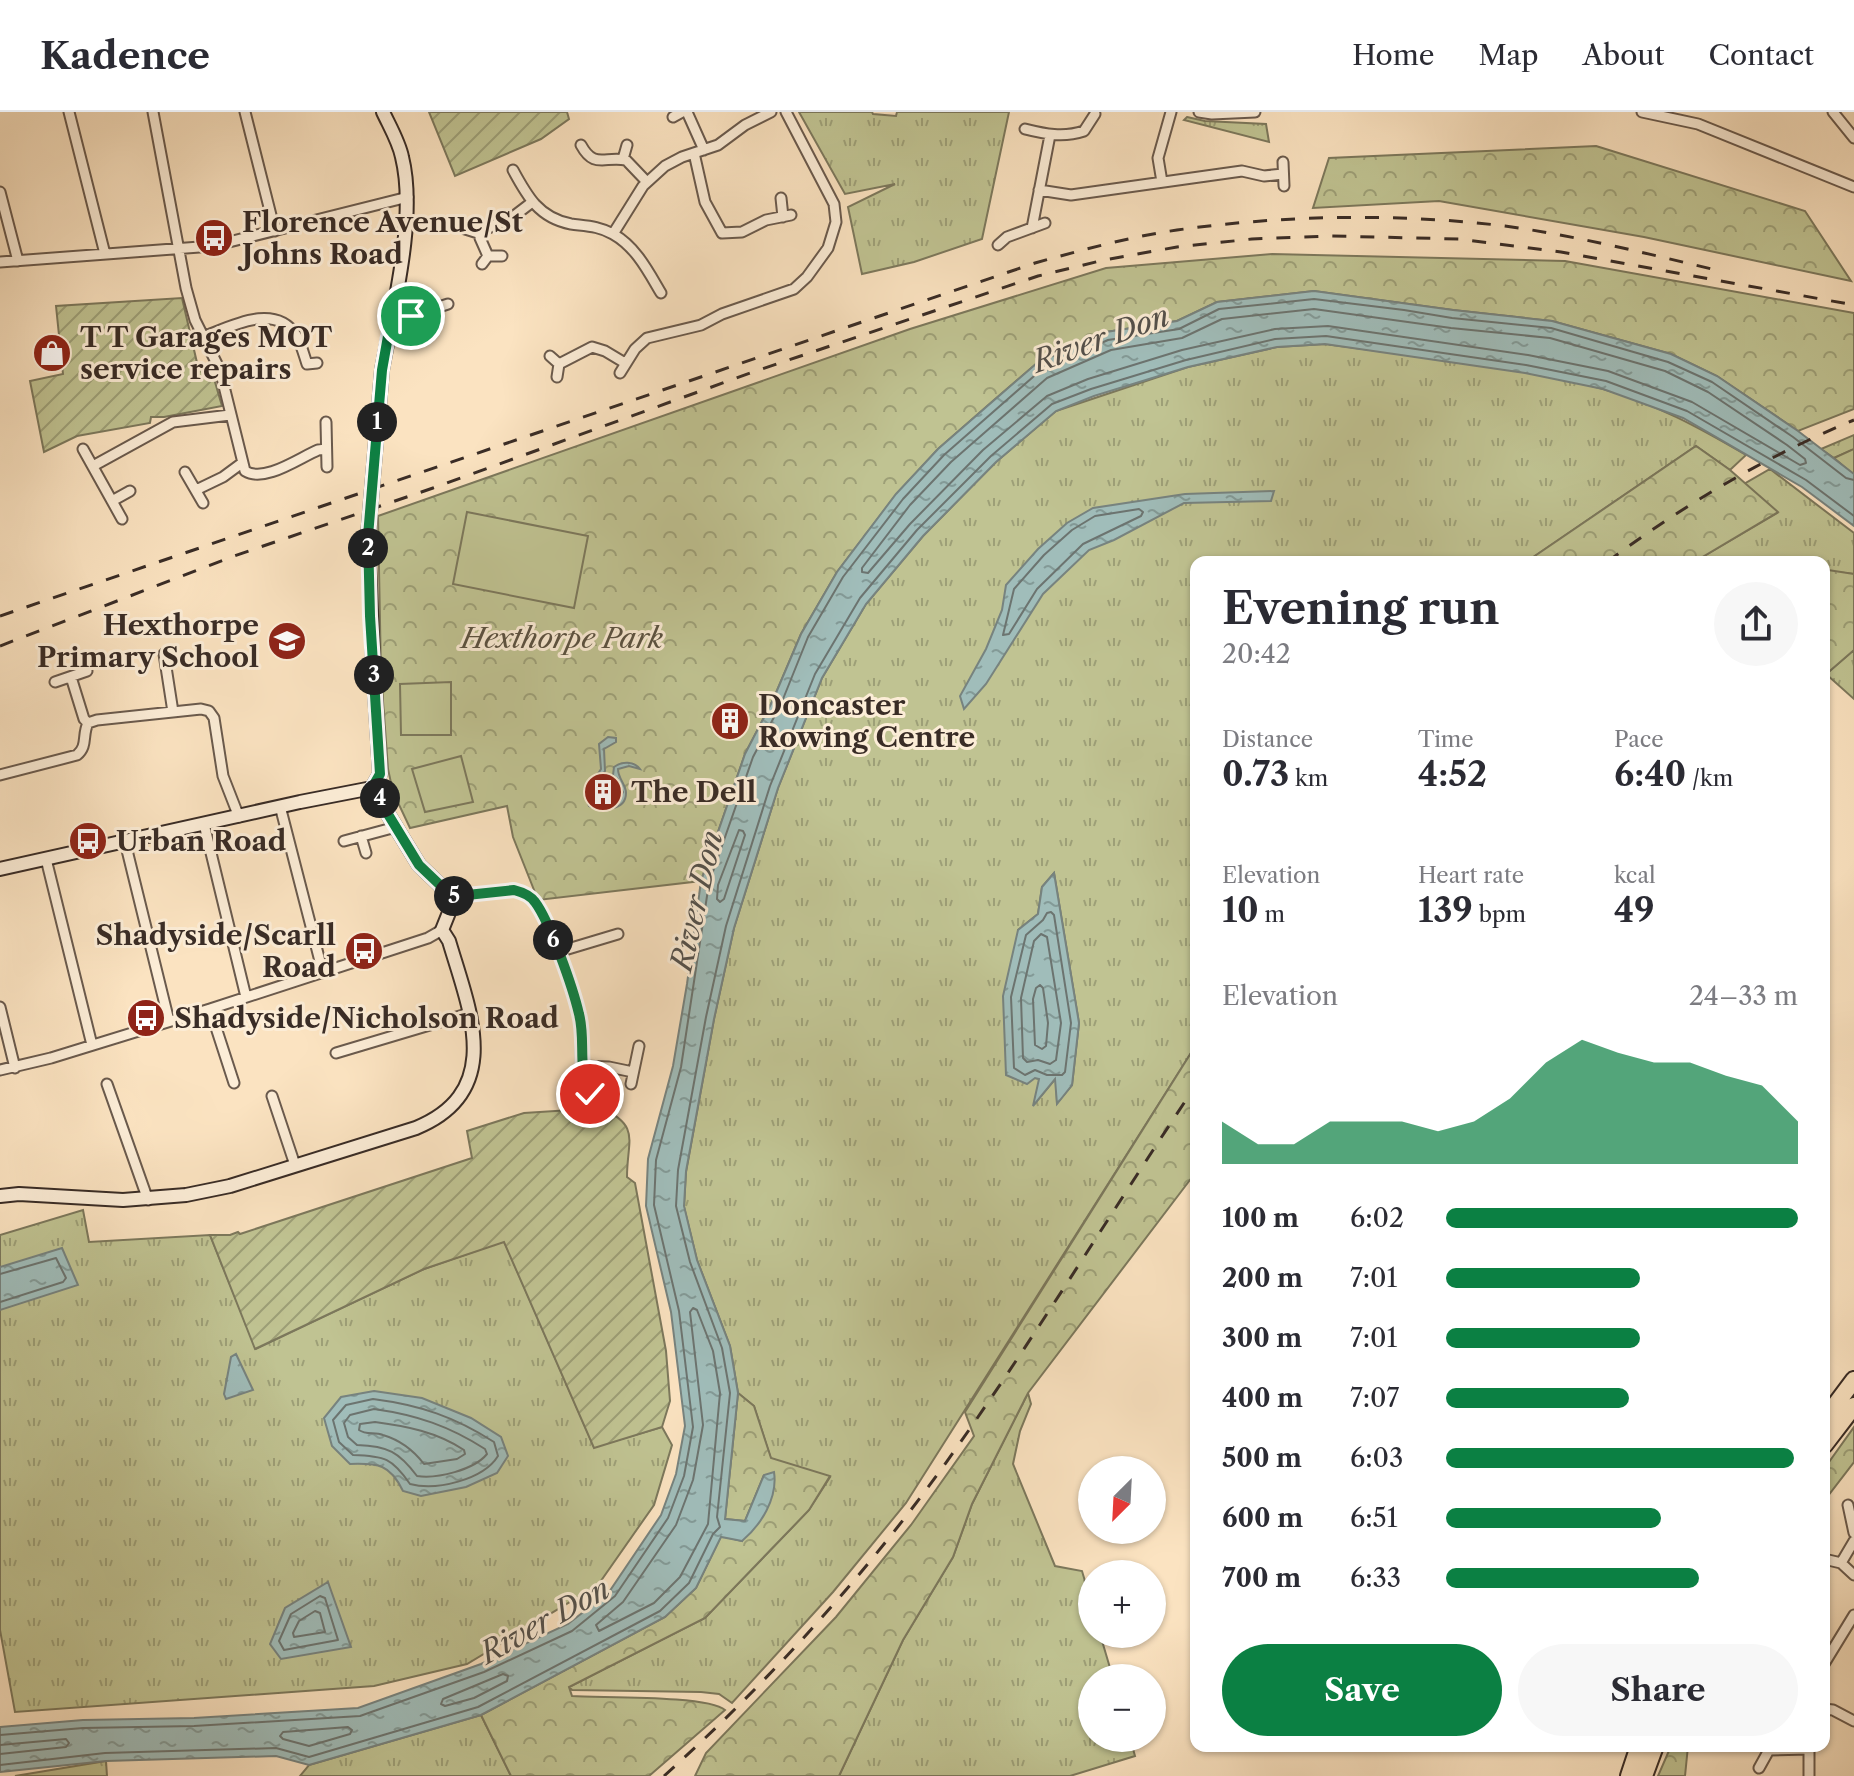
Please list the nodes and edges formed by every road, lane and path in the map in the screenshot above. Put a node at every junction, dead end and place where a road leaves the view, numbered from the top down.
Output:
1 (69, 112) edge
2 (153, 112) edge
3 (245, 112) edge
4 (383, 112) edge
5 (771, 112) edge
6 (786, 112) edge
7 (1171, 112) edge
8 (1199, 112) edge
9 (1255, 112) edge
10 (1642, 112) edge
11 (1702, 112) edge
12 (1833, 112) edge
13 (681, 114) edge
14 (1095, 114) edge
15 (1698, 124) junction
16 (1025, 129) dead end
17 (1050, 135) junction
18 (1854, 138) edge
19 (581, 145) dead end
20 (627, 145) dead end
21 (704, 150) junction
22 (694, 153) junction
23 (623, 159) junction
24 (1283, 162) dead end
25 (513, 170) dead end
26 (1283, 174) junction
27 (647, 182) junction
28 (1162, 182) junction
29 (1284, 186) dead end
30 (1854, 187) edge
31 (1039, 190) junction
32 (0, 192) edge
33 (408, 197) junction
34 (781, 198) dead end
35 (531, 203) junction
36 (1045, 223) dead end
37 (462, 228) dead end
38 (1032, 228) junction
39 (275, 231) junction
40 (722, 233) junction
41 (481, 234) junction
42 (613, 234) junction
43 (716, 244) dead end
44 (998, 245) dead end
45 (180, 250) junction
46 (105, 254) junction
47 (502, 256) dead end
48 (18, 261) junction
49 (0, 262) edge
50 (652, 277) junction
51 (641, 283) dead end
52 (661, 293) dead end
53 (448, 304) dead end
54 (392, 314) junction
55 (203, 337) junction
56 (550, 356) dead end
57 (317, 363) dead end
58 (559, 364) junction
59 (557, 377) dead end
60 (230, 415) junction
61 (326, 422) dead end
62 (83, 449) dead end
63 (326, 449) junction
64 (242, 463) junction
65 (93, 466) junction
66 (327, 467) dead end
67 (185, 472) dead end
68 (196, 490) junction
69 (130, 491) dead end
70 (112, 501) junction
71 (203, 503) dead end
72 (122, 519) dead end
73 (164, 654) dead end
74 (87, 671) dead end
75 (71, 677) junction
76 (55, 682) dead end
77 (173, 712) junction
78 (88, 723) junction
79 (0, 775) edge
80 (372, 788) junction
81 (280, 806) junction
82 (239, 817) junction
83 (204, 824) junction
84 (396, 827) junction
85 (361, 836) junction
86 (344, 841) dead end
87 (125, 842) junction
88 (366, 853) dead end
89 (46, 859) junction
90 (0, 869) edge
91 (448, 897) junction
92 (442, 930) junction
93 (618, 934) dead end
94 (558, 952) junction
95 (323, 973) junction
96 (246, 997) junction
97 (0, 1007) edge
98 (210, 1009) junction
99 (470, 1013) junction
100 (169, 1021) junction
101 (92, 1045) junction
102 (639, 1046) dead end
103 (336, 1053) dead end
104 (582, 1066) junction
105 (15, 1068) junction
106 (0, 1070) edge
107 (633, 1072) junction
108 (234, 1083) dead end
109 (107, 1084) dead end
110 (631, 1084) dead end
111 (272, 1096) dead end
112 (596, 1100) dead end
113 (295, 1165) junction
114 (0, 1196) edge
115 (148, 1200) junction
116 (1854, 1380) edge
117 (1854, 1406) edge
118 (1830, 1412) edge
119 (1830, 1437) edge
120 (1848, 1505) dead end
121 (1854, 1533) edge
122 (1854, 1541) edge
123 (1830, 1560) edge
124 (1841, 1563) junction
125 (1854, 1575) edge
126 (1854, 1615) edge
127 (1830, 1644) edge
128 (1830, 1709) edge
129 (1854, 1721) edge
130 (1637, 1752) edge
131 (1653, 1752) edge
132 (1766, 1752) edge
133 (1809, 1752) edge
134 (1759, 1768) dead end
135 (1629, 1776) edge
136 (1644, 1776) edge
137 (1809, 1776) edge

1 - 46 street
2 - 45 street
3 - 39 street
4 - 33 street
5 - 21 street
6 - 58 street
7 - 28 street
8 - 9 street
10 - 15 street
11 - 15 street
12 - 18 street
13 - 21 street
14 - 17 street
15 - 30 street
16 - 17 street
17 - 31 street
19 - 23 street
20 - 23 street
21 - 22 street
22 - 27 street
22 - 40 street
23 - 27 street
24 - 26 street
25 - 35 street
26 - 28 street
26 - 29 street
27 - 42 street
28 - 31 street
31 - 38 street
32 - 48 street
33 - 39 street
33 - 54 street
34 - 40 street
35 - 41 street
35 - 42 street
36 - 38 street
37 - 41 street
38 - 44 street
39 - 45 street
40 - 43 street
41 - 47 street
42 - 50 street
45 - 46 street
45 - 55 street
46 - 48 street
48 - 49 street
50 - 51 street
50 - 52 street
53 - 54 street
54 - 80 street, bridge
55 - 57 street
55 - 60 street
56 - 58 street
58 - 59 street
60 - 64 street
60 - 65 street
61 - 63 street
62 - 65 street
63 - 64 street
63 - 66 street
64 - 68 street
65 - 70 street
67 - 68 street
68 - 71 street
69 - 70 street
70 - 72 street
73 - 77 street
74 - 75 street
75 - 76 street
75 - 78 street
77 - 78 street
77 - 82 street
78 - 79 street
80 - 81 street
80 - 84 street
81 - 82 street
81 - 95 street
82 - 83 street
83 - 87 street
83 - 96 street
84 - 85 street
84 - 91 street
85 - 86 street
85 - 88 street
87 - 89 street
87 - 100 street
89 - 90 street
89 - 101 street
91 - 92 street
91 - 94 street
92 - 95 street
92 - 99 street
93 - 94 street
94 - 104 street
95 - 96 street
96 - 98 street
97 - 105 street
98 - 100 street
98 - 108 street
99 - 103 street
99 - 113 street
100 - 101 street
101 - 105 street
102 - 107 street
104 - 107 street
104 - 112 street
105 - 106 street
107 - 110 street
109 - 115 street
111 - 113 street
113 - 115 street
114 - 115 street
116 - 118 highway
117 - 119 highway
120 - 121 street
122 - 124 street
123 - 124 street
124 - 125 street
126 - 127 street
128 - 129 street
130 - 135 highway
131 - 136 highway
132 - 134 street
133 - 137 street

